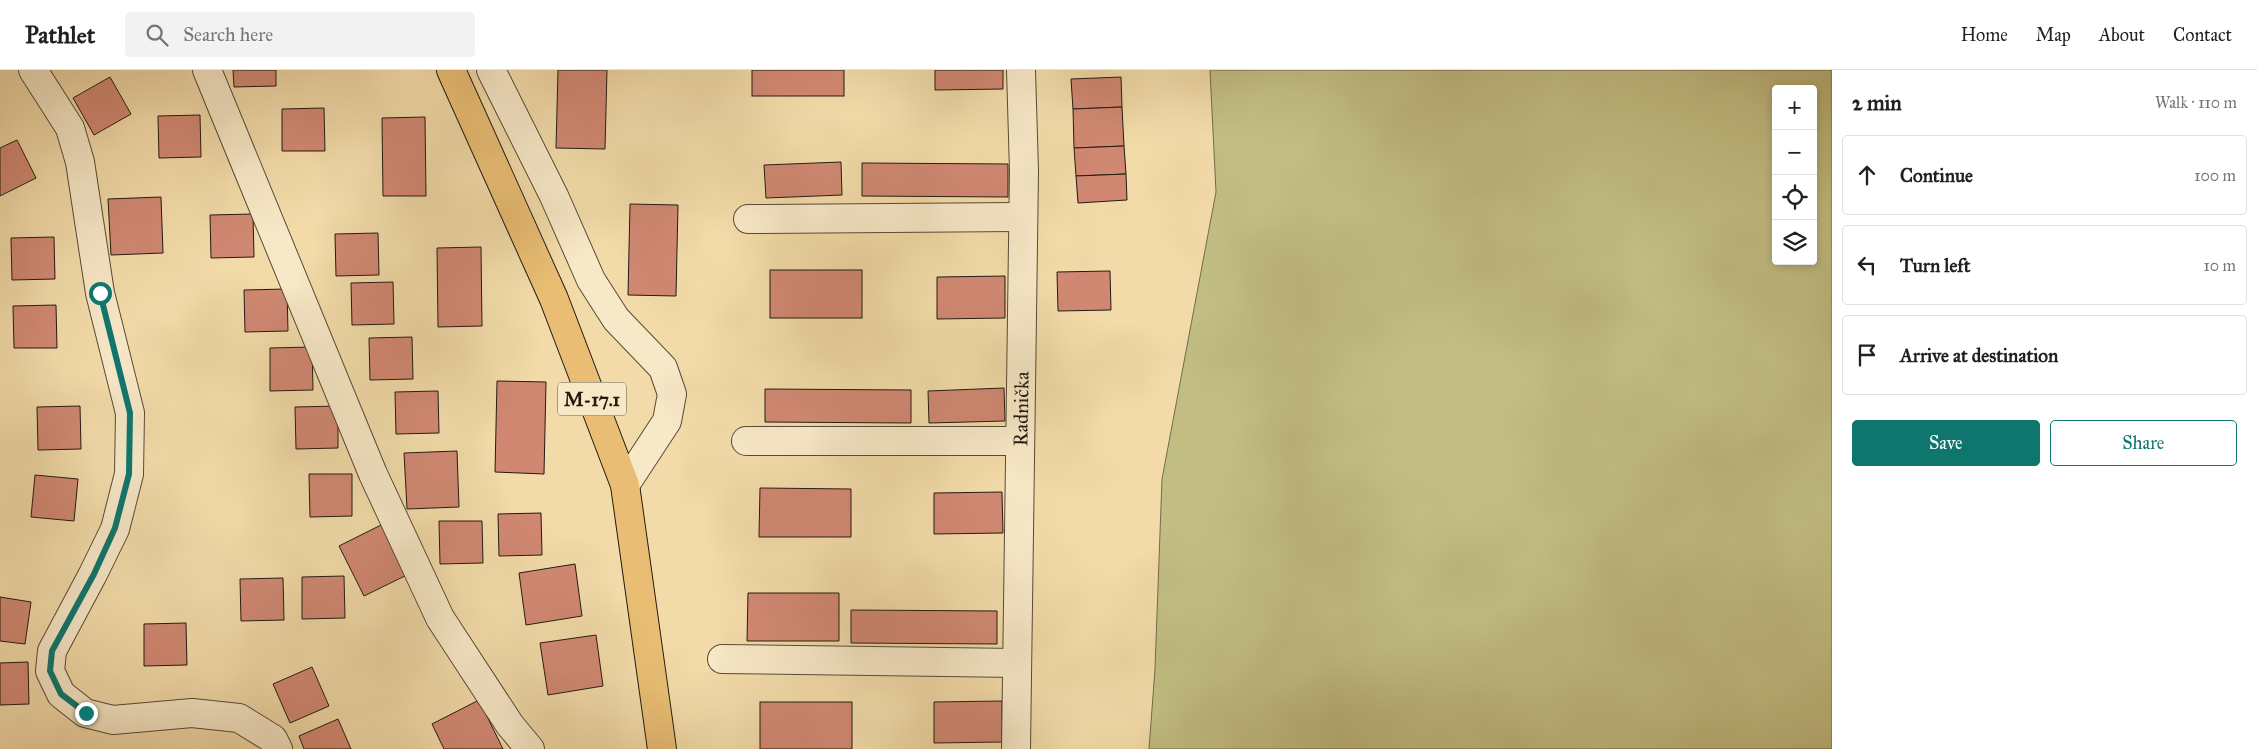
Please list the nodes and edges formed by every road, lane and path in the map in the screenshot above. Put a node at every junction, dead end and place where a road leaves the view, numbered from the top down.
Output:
1 (33, 70) edge
2 (207, 70) edge
3 (451, 70) edge
4 (491, 70) edge
5 (1021, 70) edge
6 (1023, 217) junction
7 (748, 219) dead end
8 (746, 441) dead end
9 (1020, 441) junction
10 (625, 485) junction
11 (722, 659) dead end
12 (1017, 663) junction
13 (278, 749) edge
14 (530, 749) edge
15 (662, 749) edge
16 (1016, 749) edge

1 - 13 street
2 - 14 street
3 - 10 main road, M-17.1
4 - 10 street
5 - 6 street, Radnička
6 - 7 street
6 - 9 street, Radnička
8 - 9 street
9 - 12 street, Radnička
10 - 15 main road, M-17.1
11 - 12 street
12 - 16 street, Radnička

